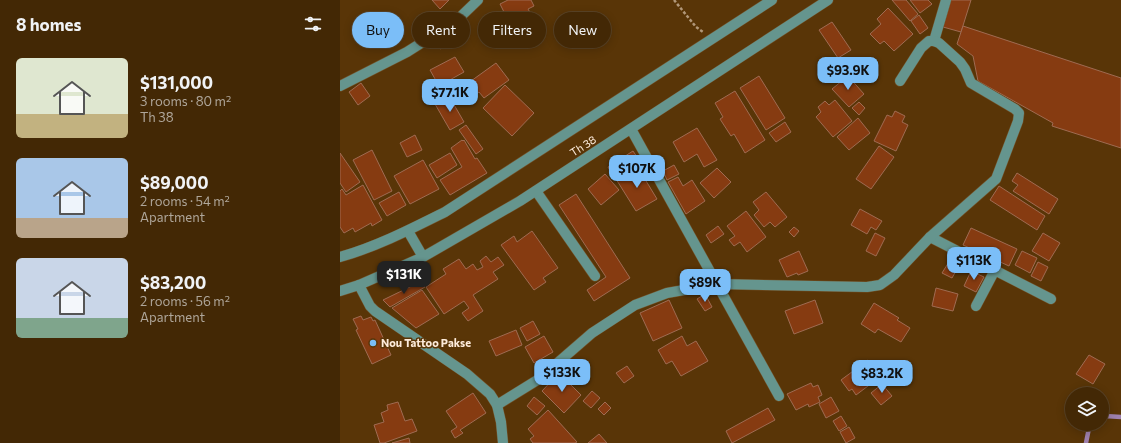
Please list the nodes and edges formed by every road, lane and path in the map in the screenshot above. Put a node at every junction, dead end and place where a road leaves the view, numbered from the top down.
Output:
1 (478, 0) edge
2 (674, 0) edge
3 (772, 0) edge
4 (828, 0) edge
5 (946, 0) edge
6 (711, 40) junction
7 (934, 41) junction
8 (900, 81) dead end
9 (340, 86) edge
10 (631, 129) junction
11 (536, 191) junction
12 (408, 231) junction
13 (930, 237) junction
14 (340, 257) edge
15 (423, 258) junction
16 (995, 270) junction
17 (595, 276) dead end
18 (718, 284) junction
19 (359, 285) junction
20 (340, 291) edge
21 (1051, 299) dead end
22 (976, 306) dead end
23 (779, 396) dead end
24 (497, 405) junction
25 (503, 441) edge
26 (513, 443) edge

1 - 9 street
2 - 6 path
3 - 6 street, Th 38
4 - 10 street, Th 38
5 - 7 street
6 - 12 street, Th 38
7 - 8 street
7 - 13 street
10 - 11 street, Th 38
10 - 18 street
11 - 15 street, Th 38
11 - 17 street
12 - 14 street, Th 38
12 - 15 street
13 - 16 street
13 - 18 street
15 - 19 street, Th 38
16 - 21 street
16 - 22 street
18 - 23 street
18 - 24 street
19 - 20 street, Th 38
19 - 24 street
24 - 25 street
25 - 26 street

